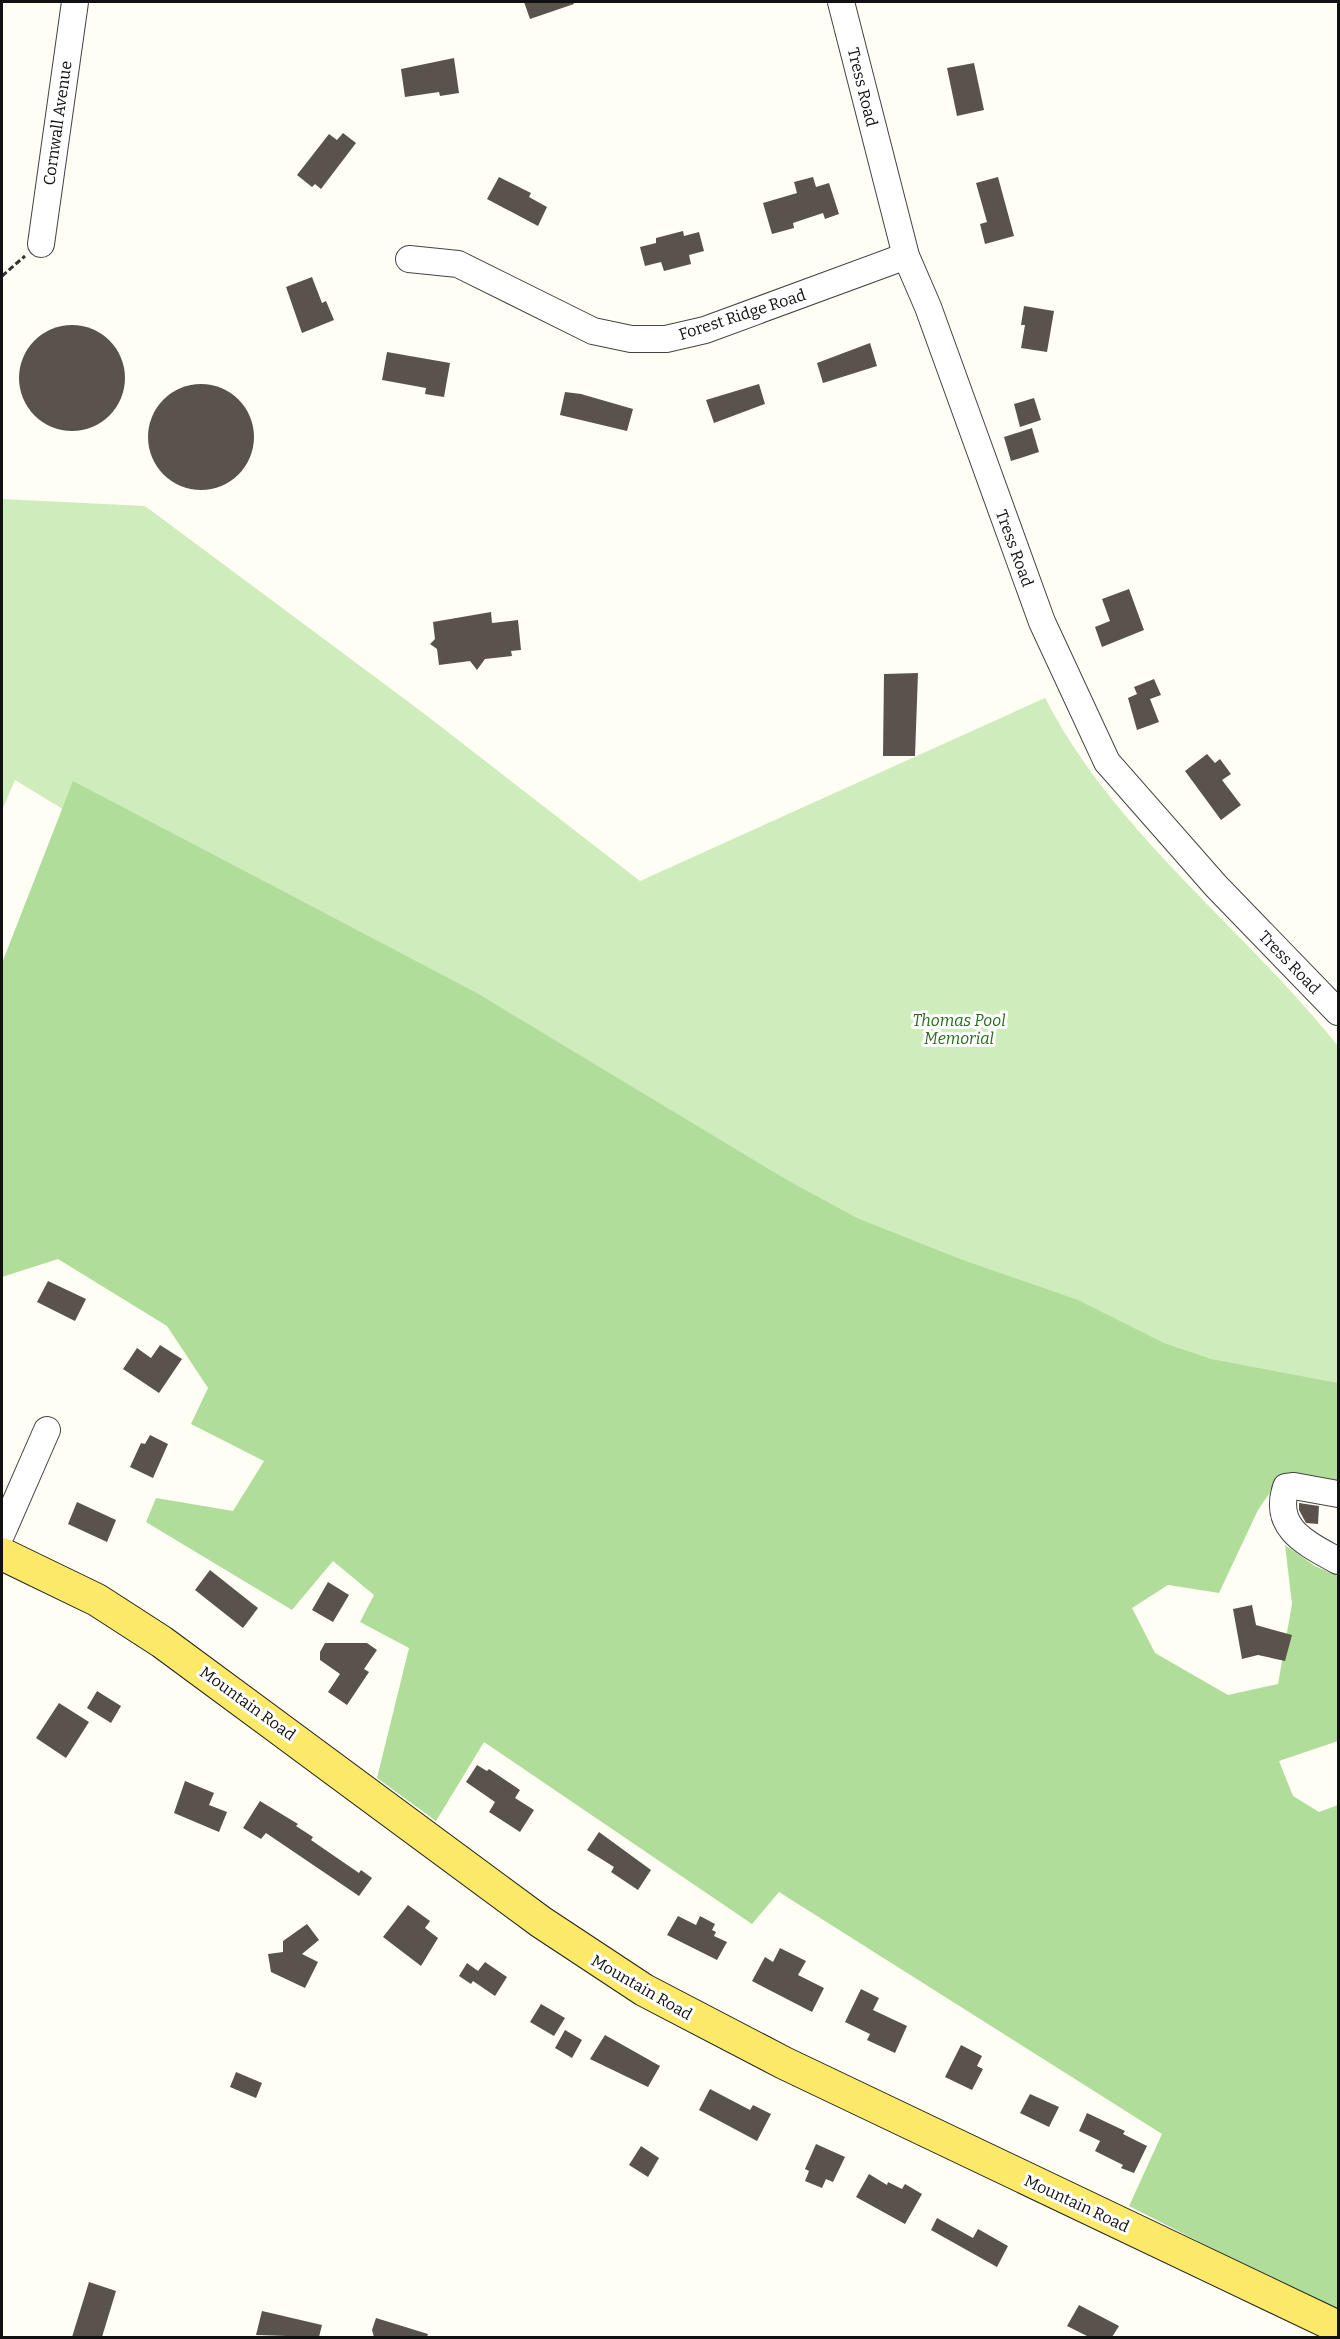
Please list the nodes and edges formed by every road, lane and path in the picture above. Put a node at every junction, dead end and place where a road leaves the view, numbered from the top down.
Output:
1 (75, 2) edge
2 (841, 2) edge
3 (41, 244) joint
4 (906, 256) junction
5 (409, 260) dead end
6 (2, 276) edge
7 (1338, 1012) edge
8 (47, 1431) dead end
9 (1338, 1494) edge
10 (2, 1533) edge
11 (2, 1554) edge
12 (1338, 1561) edge
13 (1338, 2327) edge

1 - 3 street, Cornwall Avenue
2 - 4 street, Tress Road
3 - 6 path
4 - 5 street, Forest Ridge Road
4 - 7 street, Tress Road
8 - 10 street
9 - 12 street
11 - 13 main road, Mountain Road

